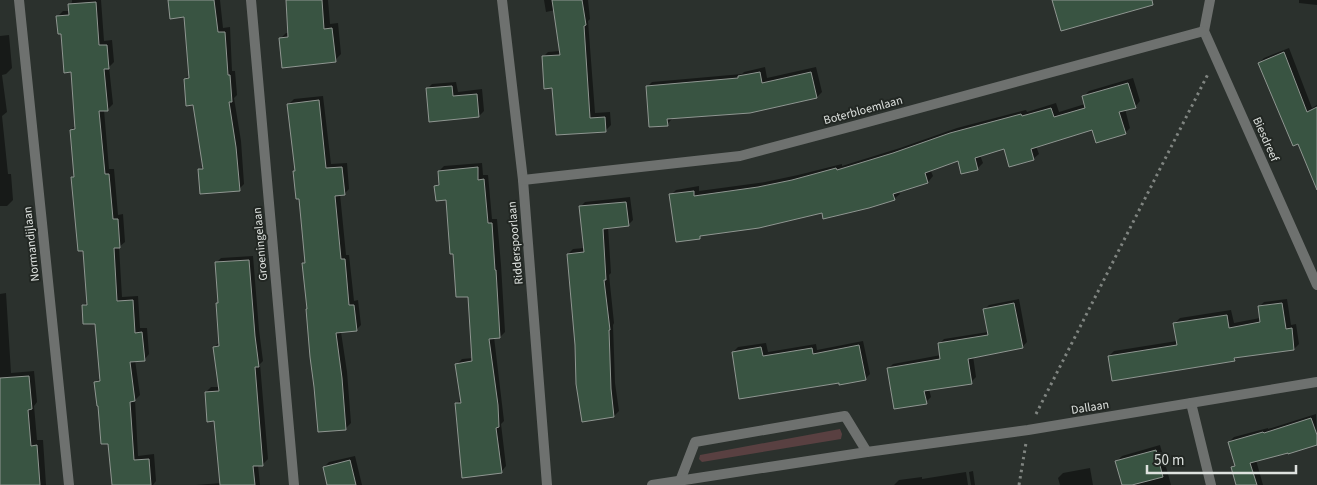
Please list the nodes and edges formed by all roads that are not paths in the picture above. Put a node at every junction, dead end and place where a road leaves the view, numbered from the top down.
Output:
1 (18, 0) edge
2 (251, 0) edge
3 (502, 0) edge
4 (1210, 0) edge
5 (1204, 31) junction
6 (523, 180) junction
7 (1317, 286) edge
8 (1317, 382) edge
9 (1191, 403) junction
10 (867, 452) junction
11 (680, 480) junction
12 (69, 485) edge
13 (294, 485) edge
14 (547, 485) edge
15 (652, 485) edge
16 (1211, 485) edge

1 - 12 street, Normandijlaan
2 - 13 street, Groeningelaan
3 - 6 street, Ridderspoorlaan
4 - 5 street
5 - 6 street, Boterbloemlaan
5 - 7 street, Biesdreef
6 - 14 street, Ridderspoorlaan
8 - 9 street, Dallaan
9 - 10 street, Dallaan
9 - 16 street
10 - 11 street, Dallaan
10 - 11 street
11 - 15 street, Dallaan

